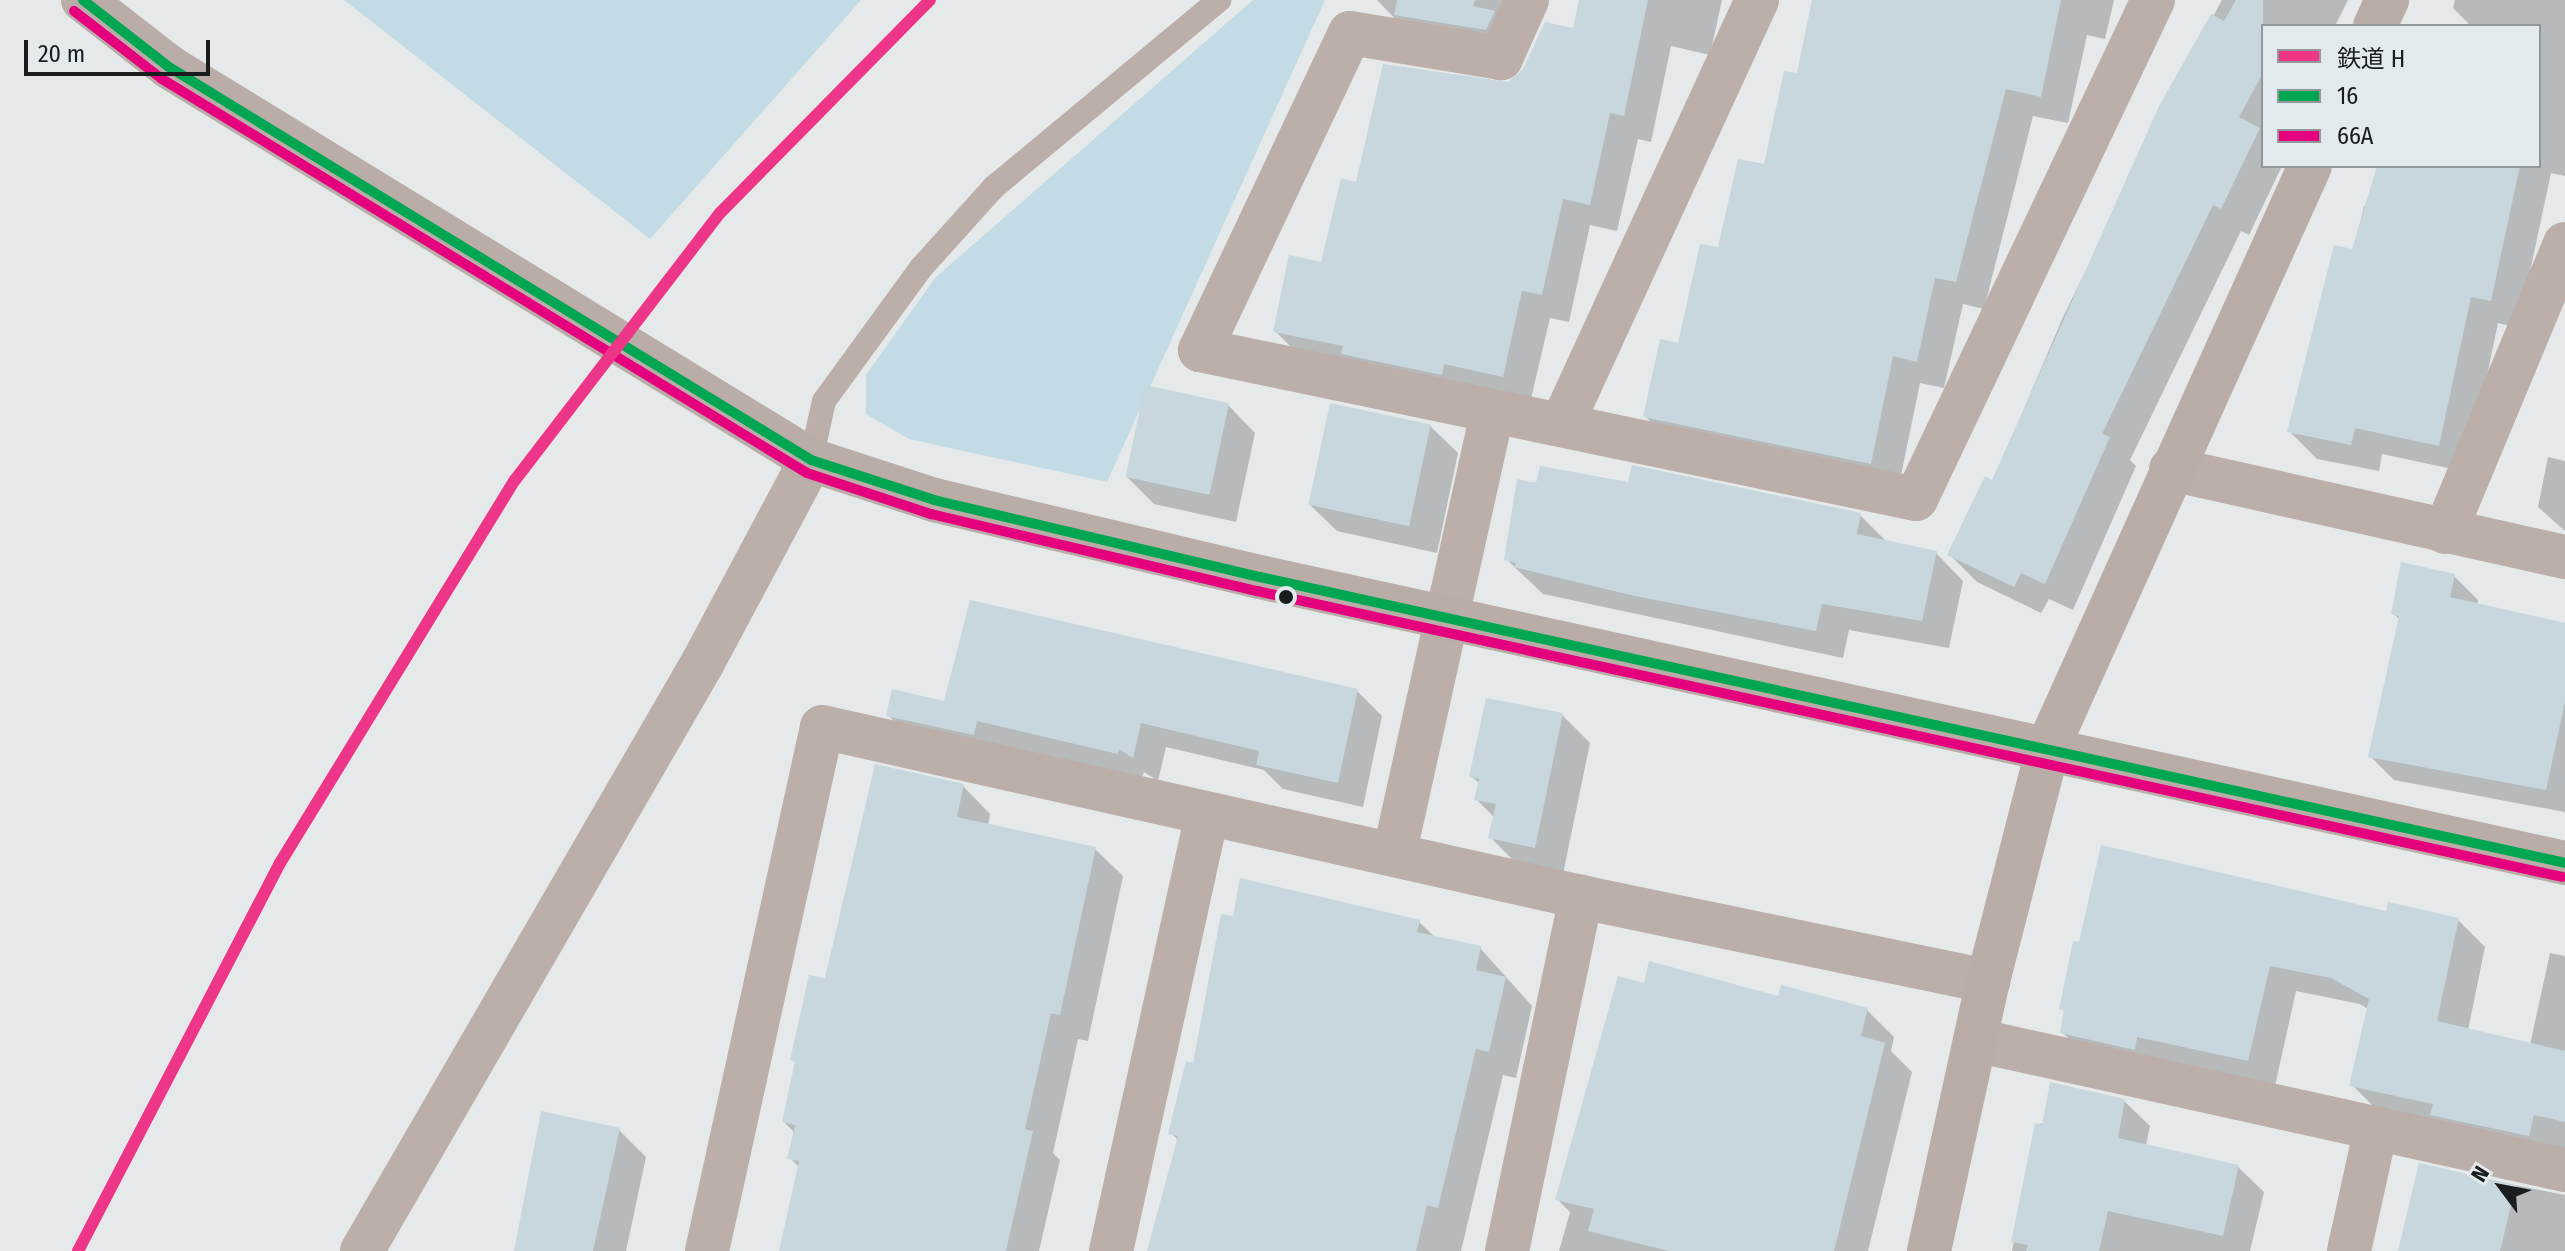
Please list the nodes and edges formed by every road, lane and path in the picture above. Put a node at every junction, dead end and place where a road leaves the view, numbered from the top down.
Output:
1 (83, 0) edge
2 (1219, 0) edge
3 (1527, 0) edge
4 (1757, 0) edge
5 (2153, 0) edge
6 (2387, 0) edge
7 (2376, 24) edge
8 (2309, 168) edge
9 (2565, 244) edge
10 (1492, 412) junction
11 (1562, 424) junction
12 (811, 460) junction
13 (2171, 469) junction
14 (2445, 532) junction
15 (2565, 557) edge
16 (1443, 618) junction
17 (2048, 747) junction
18 (1207, 815) junction
19 (1395, 851) junction
20 (2565, 863) edge
21 (1581, 897) junction
22 (1988, 981) junction
23 (1975, 1040) junction
24 (2376, 1128) junction
25 (2565, 1170) edge
26 (375, 1241) edge
27 (707, 1251) edge
28 (1111, 1251) edge
29 (1507, 1251) edge
30 (1929, 1251) edge
31 (2349, 1251) edge

1 - 12 street
2 - 12 lane
3 - 10 street
4 - 11 street
5 - 11 street
6 - 7 street
8 - 13 street
9 - 14 street
10 - 11 street
10 - 16 street
12 - 16 street
12 - 26 street
13 - 14 street
13 - 17 street
14 - 15 street
16 - 17 street
16 - 19 street
17 - 20 street
17 - 22 street
18 - 19 street
18 - 27 street
18 - 28 street
19 - 21 street
21 - 22 street
21 - 29 street
22 - 23 street
23 - 24 street
23 - 30 street
24 - 25 street
24 - 31 street

